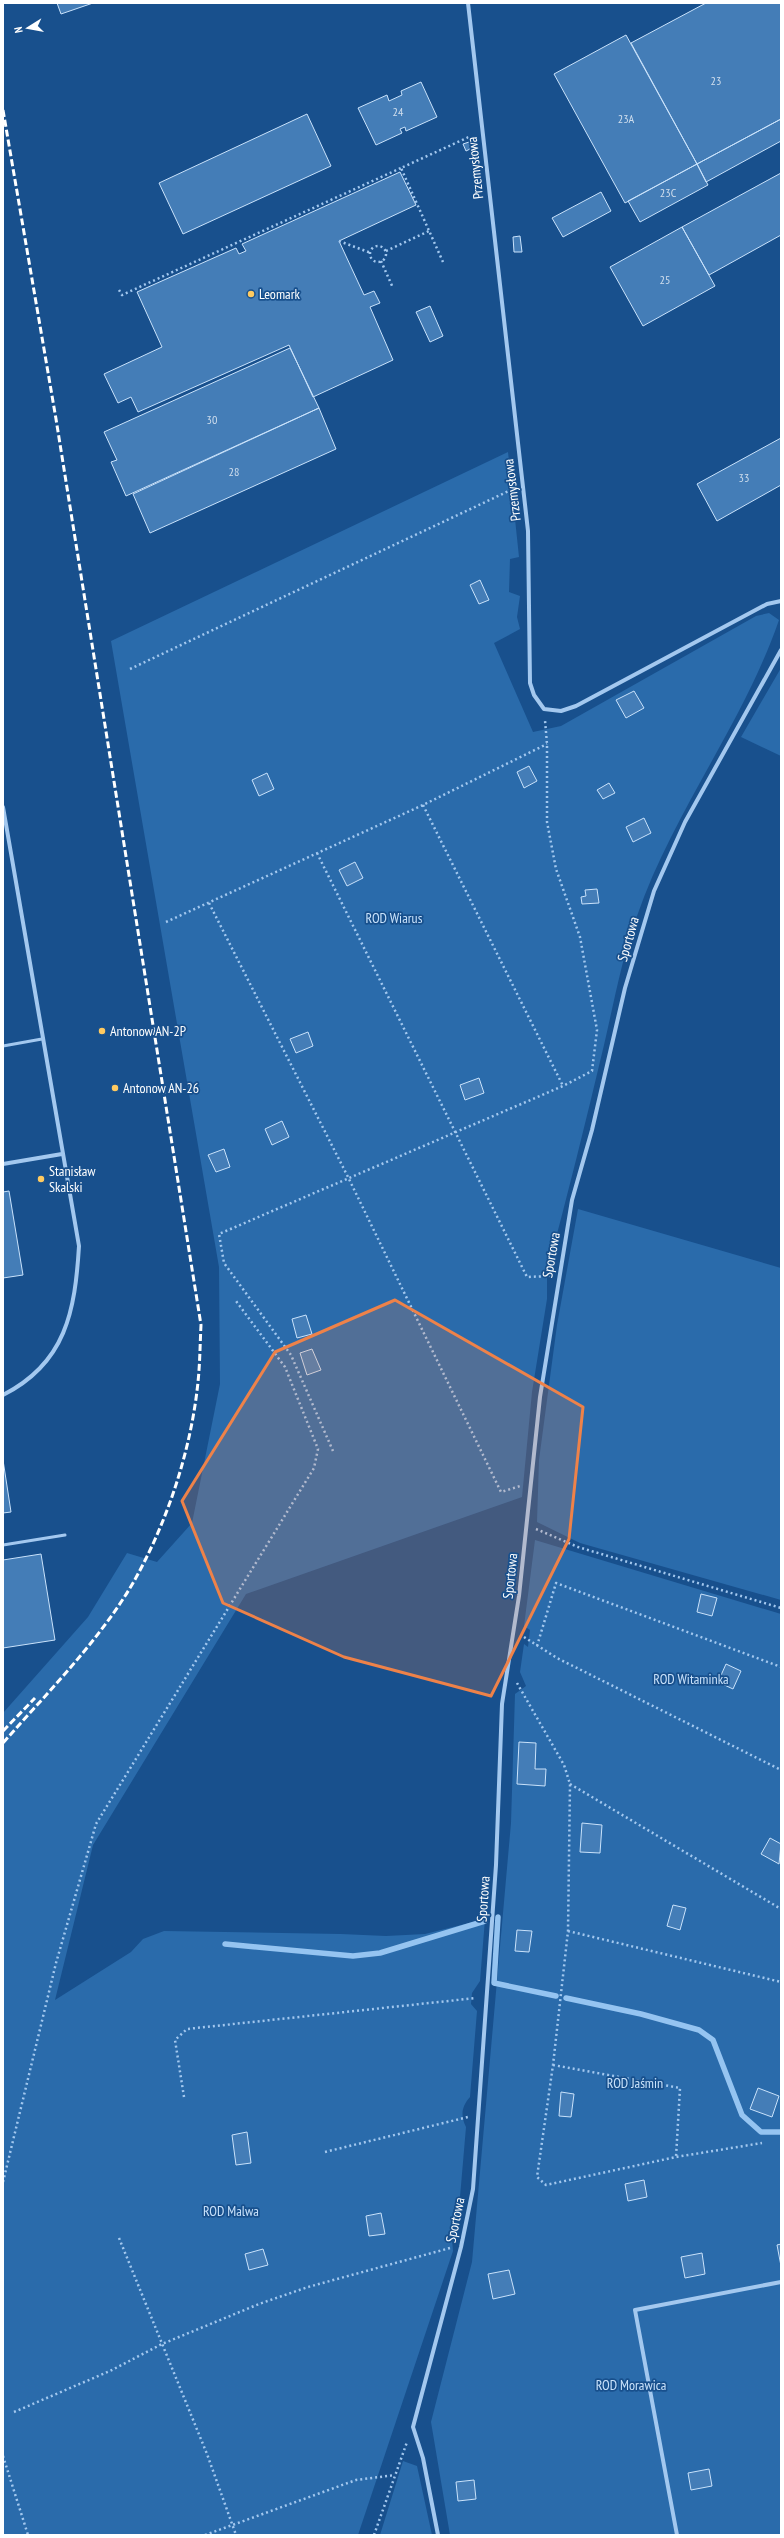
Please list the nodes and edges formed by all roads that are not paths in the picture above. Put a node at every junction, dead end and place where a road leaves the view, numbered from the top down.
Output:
1 (468, 3) edge
2 (781, 601) edge
3 (781, 650) edge
4 (3, 807) edge
5 (42, 1039) junction
6 (3, 1046) edge
7 (62, 1154) junction
8 (3, 1164) edge
9 (3, 1395) edge
10 (66, 1535) dead end
11 (3, 1545) edge
12 (781, 2282) edge
13 (438, 2535) edge
14 (677, 2535) edge

1 - 2 street, Przemysłowa
3 - 13 street, Sportowa
4 - 5 street
5 - 6 lane
5 - 7 street
7 - 8 street
7 - 9 street
10 - 11 lane
12 - 14 street

